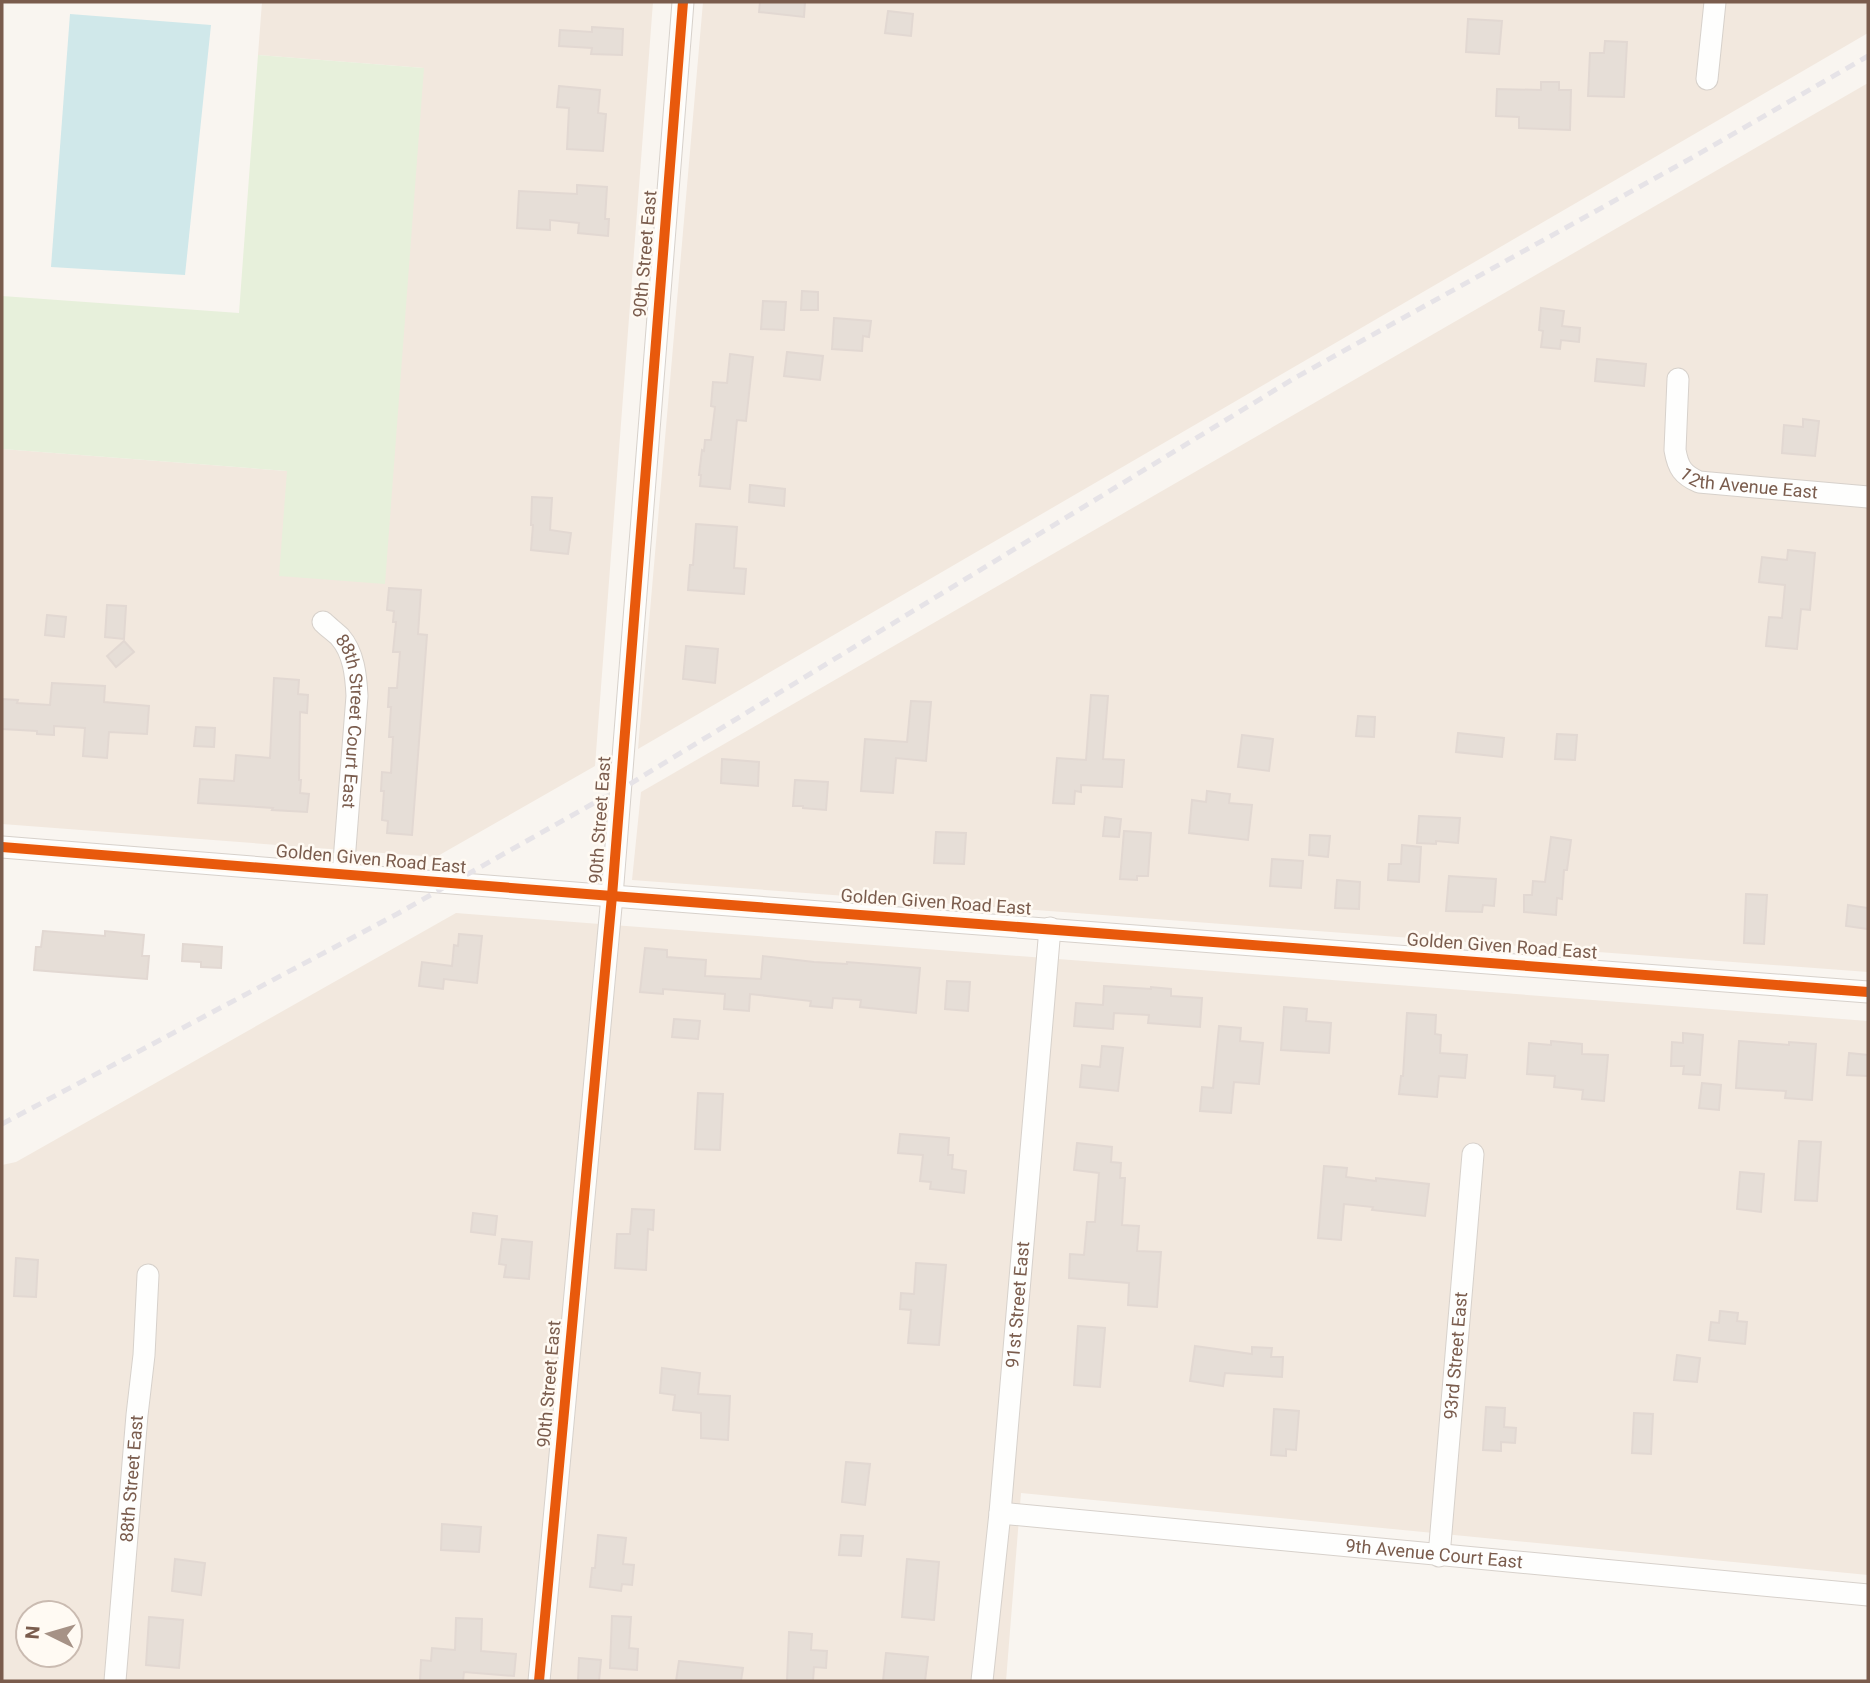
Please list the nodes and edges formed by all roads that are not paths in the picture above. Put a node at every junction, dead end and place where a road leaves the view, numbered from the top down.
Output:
1 (683, 2) edge
2 (1714, 2) edge
3 (1707, 79) dead end
4 (1678, 379) dead end
5 (1868, 497) edge
6 (323, 622) dead end
7 (2, 847) edge
8 (343, 874) junction
9 (612, 896) junction
10 (1050, 929) junction
11 (1868, 992) edge
12 (1473, 1154) dead end
13 (148, 1275) dead end
14 (1000, 1513) junction
15 (1439, 1556) junction
16 (1868, 1595) edge
17 (115, 1681) edge
18 (539, 1681) edge
19 (982, 1681) edge

1 - 9 street, 90th Street East
2 - 3 street
4 - 5 street, 12th Avenue East
6 - 8 street, 88th Street Court East
7 - 8 street, Golden Given Road East
8 - 9 street, Golden Given Road East
9 - 10 street, Golden Given Road East
9 - 18 street, 90th Street East
10 - 11 street, Golden Given Road East
10 - 14 street, 91st Street East
12 - 15 street, 93rd Street East
13 - 17 street, 88th Street East
14 - 15 street, 9th Avenue Court East
14 - 19 street, 91st Street East
15 - 16 street, 9th Avenue Court East

